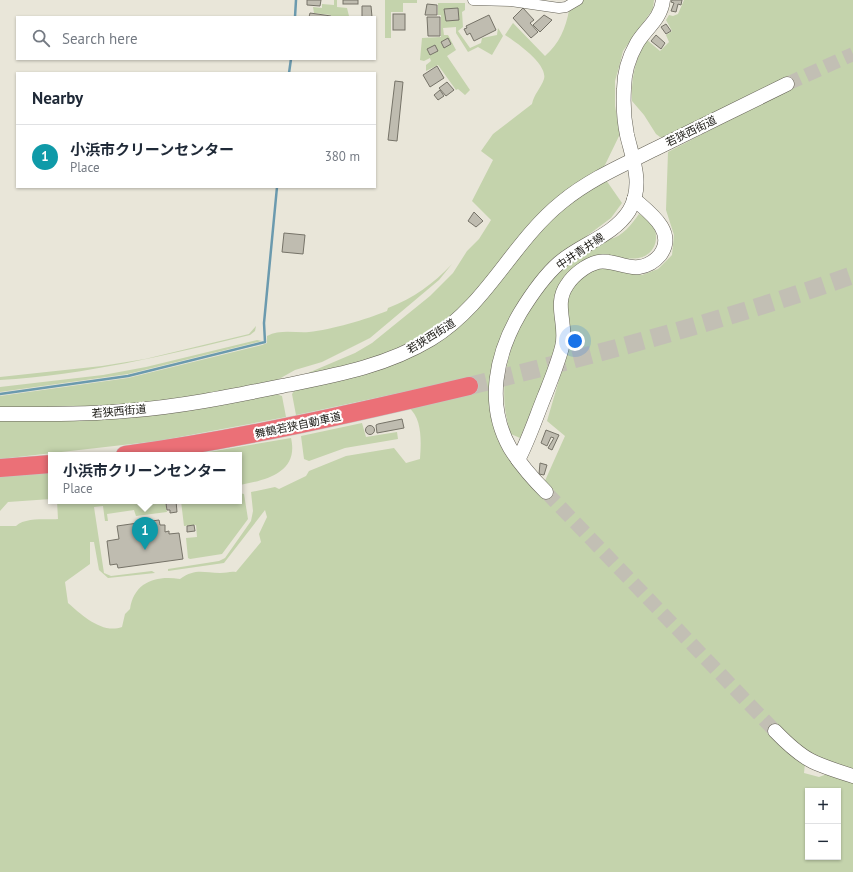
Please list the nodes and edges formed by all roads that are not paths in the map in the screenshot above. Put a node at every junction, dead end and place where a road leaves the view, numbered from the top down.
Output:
1 (473, 0) edge
2 (578, 0) edge
3 (663, 0) edge
4 (787, 84) tunnel mouth
5 (634, 160) junction
6 (634, 199) junction
7 (469, 386) tunnel mouth
8 (0, 414) edge
9 (144, 452) edge
10 (518, 460) junction
11 (48, 464) edge
12 (0, 468) edge
13 (546, 492) tunnel mouth
14 (775, 732) tunnel mouth
15 (853, 776) edge

1 - 2 street
3 - 5 street, 中井青井線
4 - 5 street, 若狭西街道
5 - 6 street, 中井青井線
5 - 8 street, 若狭西街道
6 - 10 street, 中井青井線
6 - 10 street
7 - 9 highway, 舞鶴若狭自動車道
10 - 13 street, 中井青井線
11 - 12 highway
14 - 15 street

